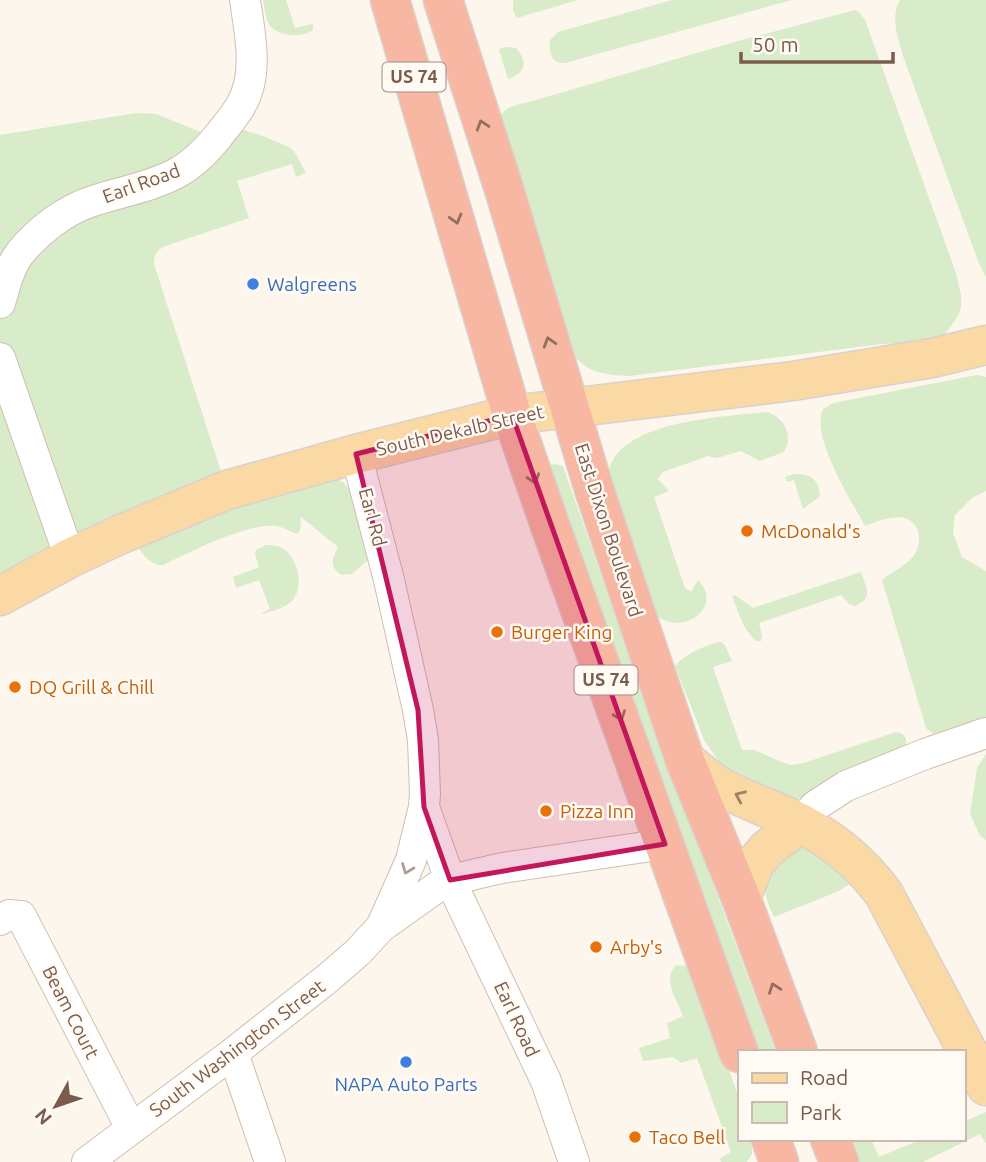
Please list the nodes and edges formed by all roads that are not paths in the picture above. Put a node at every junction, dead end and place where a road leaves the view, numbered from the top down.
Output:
1 (245, 0) edge
2 (390, 0) edge
3 (443, 0) edge
4 (0, 303) edge
5 (986, 345) edge
6 (0, 358) edge
7 (569, 407) junction
8 (512, 415) junction
9 (356, 454) junction
10 (70, 558) junction
11 (0, 596) edge
12 (986, 733) edge
13 (685, 760) junction
14 (424, 807) junction
15 (801, 823) junction
16 (665, 844) junction
17 (450, 880) junction
18 (741, 898) junction
19 (0, 920) edge
20 (381, 927) junction
21 (738, 1050) edge
22 (797, 1050) edge
23 (233, 1053) junction
24 (986, 1086) edge
25 (131, 1128) junction
26 (760, 1141) edge
27 (772, 1141) edge
28 (831, 1141) edge
29 (87, 1162) edge
30 (270, 1162) edge
31 (574, 1162) edge
32 (758, 1162) edge
33 (779, 1162) edge
34 (839, 1162) edge

1 - 4 street, Earl Road
2 -> 8 highway, US 74
7 -> 3 highway, East Dixon Boulevard / US 74
5 - 7 main road, South Dekalb Street
6 - 10 street
7 - 8 main road, South Dekalb Street
7 - 13 highway, East Dixon Boulevard / US 74
8 - 9 main road, South Dekalb Street
8 -> 16 highway, US 74
9 - 10 main road, South Dekalb Street
9 - 14 street, Earl Rd
10 - 11 main road, South Dekalb Street
12 - 15 street
15 -> 13 main road
13 - 18 highway, East Dixon Boulevard / US 74
14 - 17 street
14 -> 20 street, South Washington Street
15 - 18 main road
15 - 24 main road
16 - 17 street, South Washington Street
16 - 21 highway, US 74
17 - 20 street, South Washington Street
17 - 31 street, Earl Road
22 -> 18 highway, East Dixon Boulevard / US 74
19 - 25 street, Beam Court
20 - 23 street, South Washington Street
23 - 25 street, South Washington Street
23 - 30 street
25 - 29 street, South Washington Street
26 - 32 highway
27 - 33 highway
28 - 34 highway

